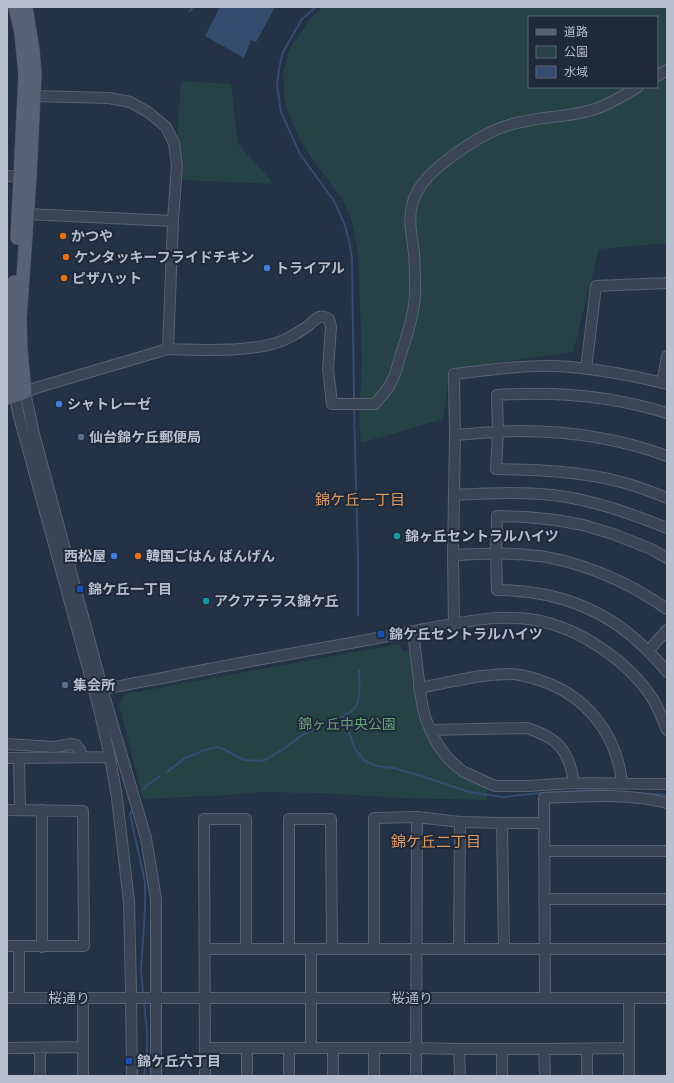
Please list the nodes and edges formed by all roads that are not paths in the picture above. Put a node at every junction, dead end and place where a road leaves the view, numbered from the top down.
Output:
1 (15, 7) edge
2 (26, 7) edge
3 (667, 70) edge
4 (658, 75) edge
5 (636, 88) edge
6 (34, 96) junction
7 (19, 177) edge
8 (27, 214) junction
9 (173, 221) junction
10 (667, 283) edge
11 (168, 349) junction
12 (667, 356) edge
13 (586, 369) junction
14 (665, 384) edge
15 (15, 395) edge
16 (667, 413) edge
17 (498, 432) junction
18 (455, 435) junction
19 (667, 456) edge
20 (454, 495) junction
21 (667, 498) edge
22 (667, 528) edge
23 (496, 553) junction
24 (453, 555) junction
25 (667, 558) edge
26 (667, 609) edge
27 (454, 624) junction
28 (667, 630) edge
29 (414, 631) junction
30 (648, 651) junction
31 (667, 672) edge
32 (419, 688) junction
33 (99, 691) junction
34 (430, 730) junction
35 (667, 730) edge
36 (7, 744) edge
37 (110, 757) junction
38 (7, 758) edge
39 (19, 758) junction
40 (81, 758) junction
41 (574, 782) junction
42 (622, 783) junction
43 (667, 784) edge
44 (667, 803) edge
45 (7, 810) edge
46 (20, 810) junction
47 (42, 810) junction
48 (417, 817) junction
49 (460, 822) junction
50 (502, 823) junction
51 (544, 823) junction
52 (544, 851) junction
53 (667, 851) edge
54 (544, 899) junction
55 (667, 899) edge
56 (7, 946) edge
57 (19, 947) junction
58 (42, 947) junction
59 (205, 948) junction
60 (416, 948) junction
61 (459, 948) junction
62 (504, 948) junction
63 (544, 948) junction
64 (246, 949) junction
65 (289, 949) junction
66 (311, 949) junction
67 (332, 949) junction
68 (374, 949) junction
69 (667, 949) edge
70 (545, 993) dead end
71 (7, 998) edge
72 (19, 998) junction
73 (83, 998) junction
74 (133, 998) junction
75 (416, 998) junction
76 (629, 998) junction
77 (667, 998) edge
78 (154, 999) junction
79 (205, 999) junction
80 (83, 1047) junction
81 (7, 1048) edge
82 (40, 1048) junction
83 (204, 1048) junction
84 (247, 1048) junction
85 (289, 1048) junction
86 (311, 1048) junction
87 (332, 1048) junction
88 (374, 1048) junction
89 (416, 1048) junction
90 (628, 1048) junction
91 (459, 1049) junction
92 (502, 1049) junction
93 (544, 1049) junction
94 (587, 1049) junction
95 (40, 1076) edge
96 (83, 1076) edge
97 (132, 1076) edge
98 (156, 1076) edge
99 (205, 1076) edge
100 (247, 1076) edge
101 (289, 1076) edge
102 (333, 1076) edge
103 (374, 1076) edge
104 (416, 1076) edge
105 (460, 1076) edge
106 (502, 1076) edge
107 (545, 1076) edge
108 (587, 1076) edge
109 (629, 1076) edge

1 - 7 main road
2 - 6 main road
3 - 4 street
5 - 11 street
6 - 7 main road
6 - 9 street
7 - 8 main road
7 - 15 main road
8 - 9 street
8 - 15 main road
9 - 11 street
10 - 13 street
11 - 15 street
12 - 14 street
13 - 14 street
13 - 18 street
15 - 33 street
16 - 17 street
17 - 18 street
17 - 19 street
17 - 21 street
18 - 20 street
20 - 22 street
20 - 24 street
23 - 24 street
23 - 25 street
23 - 26 street
23 - 30 street
24 - 27 street
27 - 29 street
27 - 35 street
28 - 30 street
29 - 32 street
29 - 33 street
30 - 31 street
32 - 34 street
32 - 42 street
33 - 37 street
33 - 78 street
34 - 41 street
34 - 41 street
36 - 40 street
37 - 40 street
37 - 74 street
38 - 39 street
39 - 40 street
39 - 46 street
41 - 42 street
42 - 43 street
44 - 51 street
45 - 46 street
46 - 47 street
47 - 58 street
47 - 58 street
48 - 49 street
48 - 60 street
48 - 68 street
49 - 50 street
49 - 61 street
50 - 51 street
50 - 62 street
51 - 52 street
52 - 53 street
52 - 54 street
54 - 55 street
54 - 63 street
56 - 57 street
57 - 58 street
57 - 72 street
59 - 64 street
59 - 64 street
59 - 79 street
60 - 61 street
60 - 68 street
60 - 75 street
61 - 62 street
62 - 63 street
63 - 69 street
63 - 70 street
64 - 65 street
65 - 66 street
65 - 67 street
66 - 67 street
66 - 86 street
67 - 68 street
71 - 72 street, 桜通り
72 - 73 street, 桜通り
73 - 74 street, 桜通り
73 - 80 street
74 - 78 street, 桜通り
74 - 97 street
75 - 76 street, 桜通り
75 - 79 street, 桜通り
75 - 89 street
76 - 77 street, 桜通り
76 - 90 street
78 - 79 street, 桜通り
78 - 98 street
79 - 83 street
80 - 82 street
80 - 96 street
81 - 82 street
82 - 95 street
83 - 84 street
83 - 99 street
84 - 85 street
84 - 100 street
85 - 86 street
85 - 101 street
86 - 87 street
87 - 88 street
87 - 102 street
88 - 89 street
88 - 103 street
89 - 91 street
89 - 104 street
90 - 94 street
90 - 109 street
91 - 92 street
91 - 105 street
92 - 93 street
92 - 106 street
93 - 94 street
93 - 107 street
94 - 108 street

